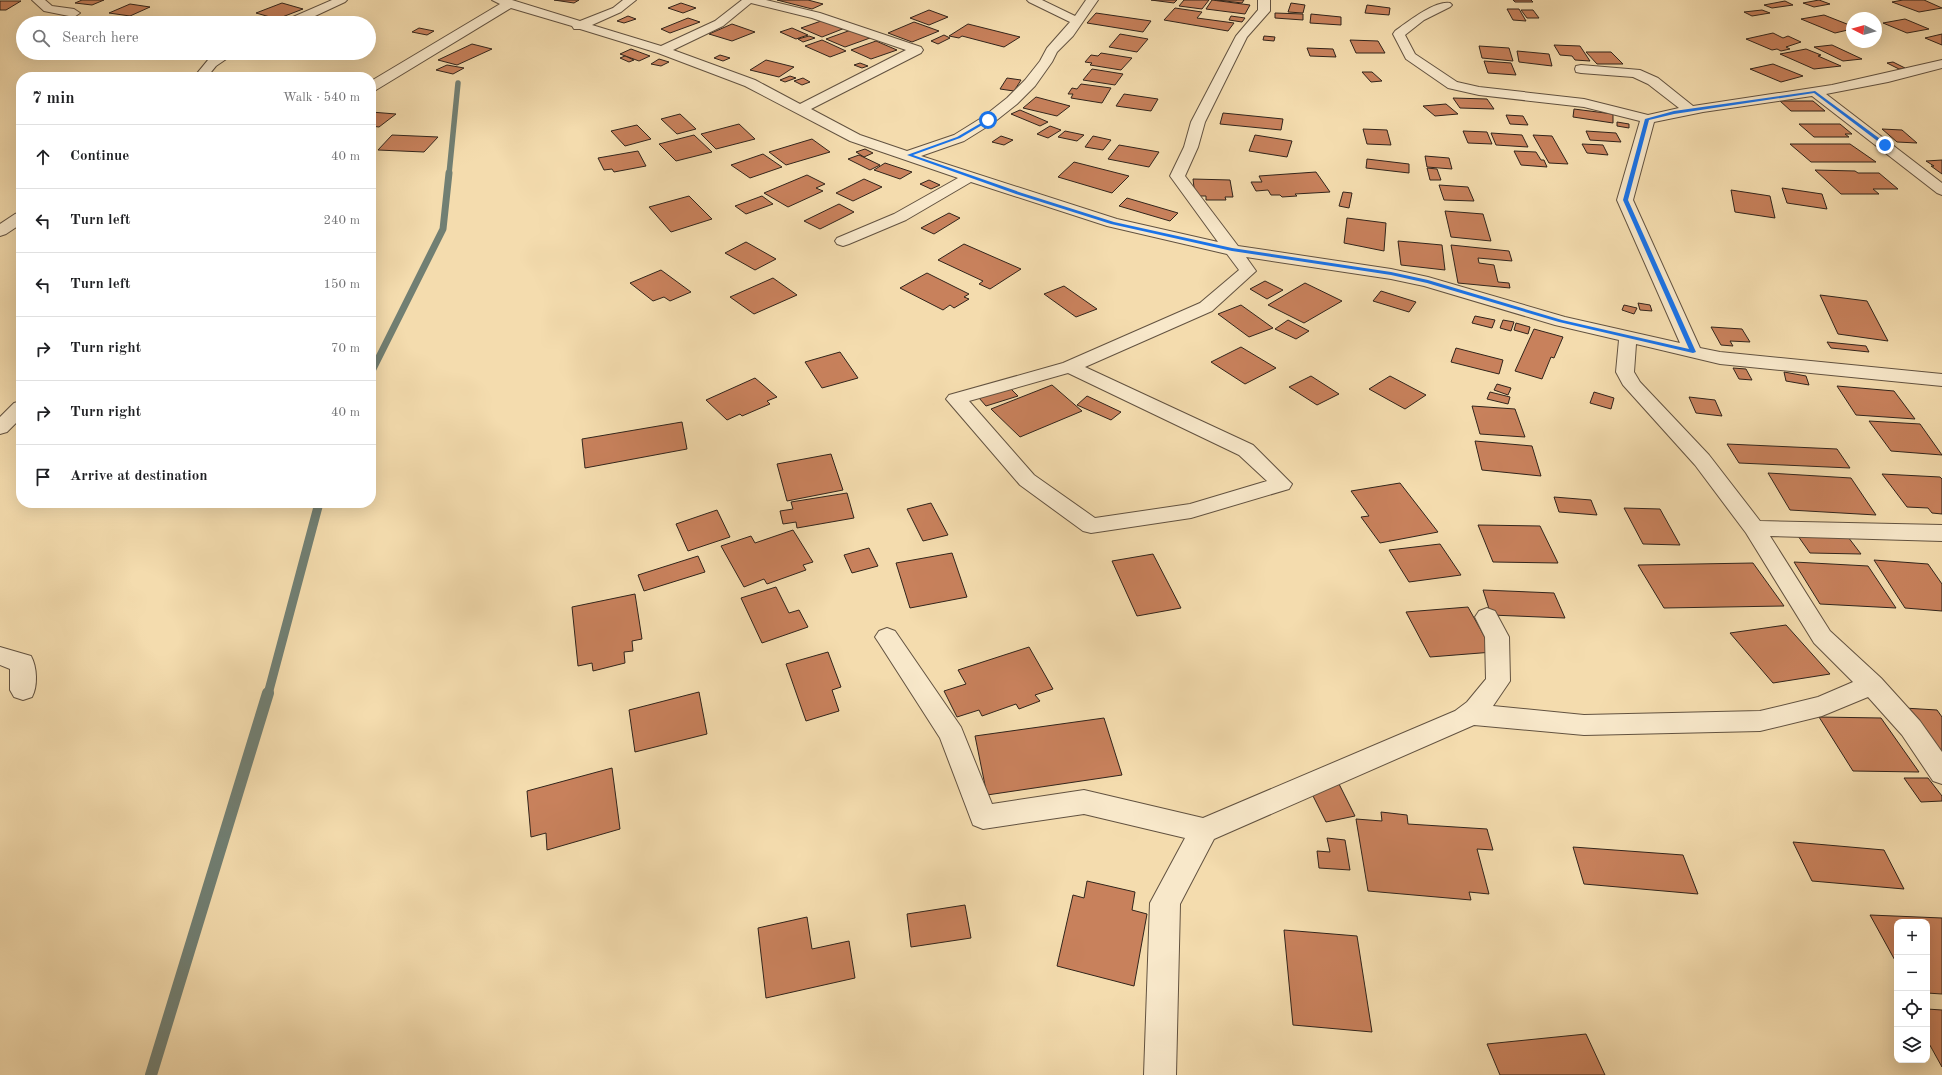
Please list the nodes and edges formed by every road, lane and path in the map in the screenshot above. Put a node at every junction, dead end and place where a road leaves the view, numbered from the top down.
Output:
1 (38, 0) edge
2 (341, 0) edge
3 (630, 0) edge
4 (749, 0) edge
5 (1033, 0) edge
6 (1092, 0) edge
7 (1264, 0) edge
8 (513, 2) edge
9 (1446, 5) dead end
10 (74, 13) dead end
11 (306, 16) edge
12 (1077, 21) junction
13 (578, 26) junction
14 (662, 50) junction
15 (217, 60) edge
16 (1942, 64) edge
17 (1581, 69) dead end
18 (204, 72) edge
19 (376, 84) edge
20 (1815, 92) junction
21 (799, 110) junction
22 (1690, 110) junction
23 (1648, 119) junction
24 (909, 155) junction
25 (970, 177) junction
26 (1942, 190) edge
27 (16, 220) edge
28 (0, 231) edge
29 (843, 241) dead end
30 (1232, 250) junction
31 (1628, 337) junction
32 (1693, 352) junction
33 (1070, 367) junction
34 (1942, 380) edge
35 (16, 412) edge
36 (0, 428) edge
37 (1754, 528) junction
38 (1942, 534) edge
39 (1487, 618) dead end
40 (887, 637) dead end
41 (0, 656) edge
42 (1872, 685) junction
43 (23, 690) dead end
44 (1468, 714) junction
45 (1942, 773) edge
46 (1204, 830) junction
47 (1160, 1075) edge

1 - 10 street
2 - 11 street
3 - 13 street
4 - 14 street
4 - 21 street
5 - 12 street
6 - 12 street
7 - 30 street
8 - 13 street
8 - 19 street
9 - 23 street
12 - 24 street
13 - 14 street
14 - 21 street
15 - 18 street
16 - 20 street
17 - 22 street
20 - 22 street
20 - 26 street
21 - 24 street
22 - 23 street
23 - 32 street
24 - 25 street
25 - 29 street
25 - 30 street
27 - 28 street
30 - 31 street
30 - 33 street
31 - 32 street
31 - 37 street
32 - 34 street
33 - 33 street
35 - 36 street
37 - 38 street
37 - 42 street
39 - 44 street
40 - 46 street
41 - 43 street
42 - 44 street
42 - 45 street
44 - 46 street
46 - 47 street

